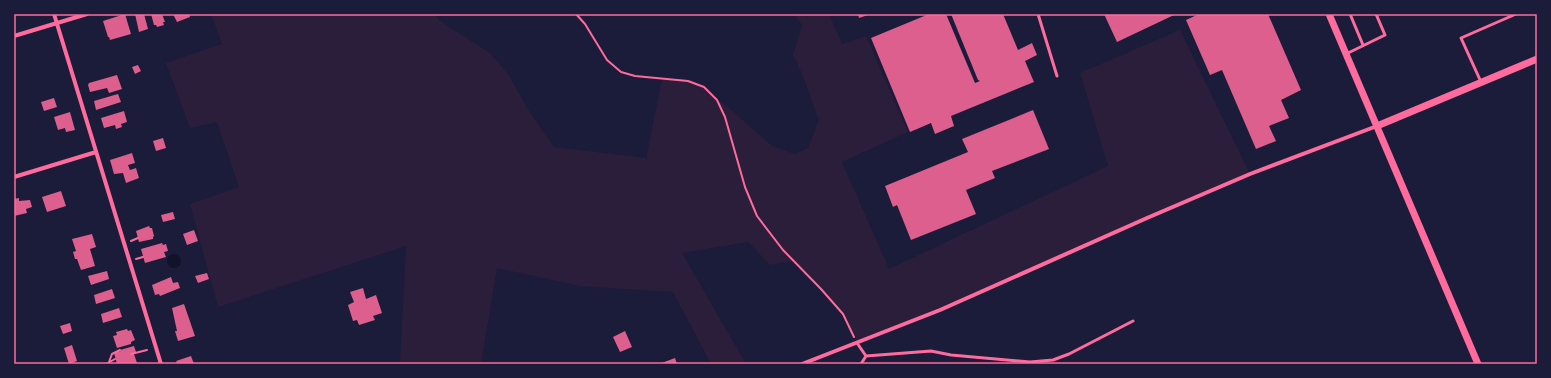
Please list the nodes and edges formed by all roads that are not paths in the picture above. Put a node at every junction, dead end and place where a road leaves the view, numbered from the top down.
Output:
1 (54, 14) edge
2 (87, 14) edge
3 (1038, 14) edge
4 (1328, 14) edge
5 (1350, 14) edge
6 (1376, 14) edge
7 (1516, 14) edge
8 (57, 23) junction
9 (14, 36) edge
10 (1363, 45) junction
11 (1346, 54) junction
12 (1537, 59) edge
13 (1057, 76) dead end
14 (1481, 82) junction
15 (1377, 126) junction
16 (96, 152) junction
17 (14, 177) edge
18 (1133, 321) dead end
19 (857, 343) junction
20 (866, 356) junction
21 (161, 364) edge
22 (804, 364) edge
23 (861, 364) edge
24 (1478, 364) edge

1 - 8 street
2 - 8 street
3 - 13 lane
4 - 11 street
5 - 10 lane
6 - 10 lane
7 - 14 lane
8 - 9 street
8 - 16 street
10 - 11 lane
11 - 15 street
12 - 14 street
14 - 15 street
15 - 19 street
15 - 24 street
16 - 17 street
16 - 21 street
18 - 20 lane
19 - 20 lane
19 - 22 street
20 - 23 lane

